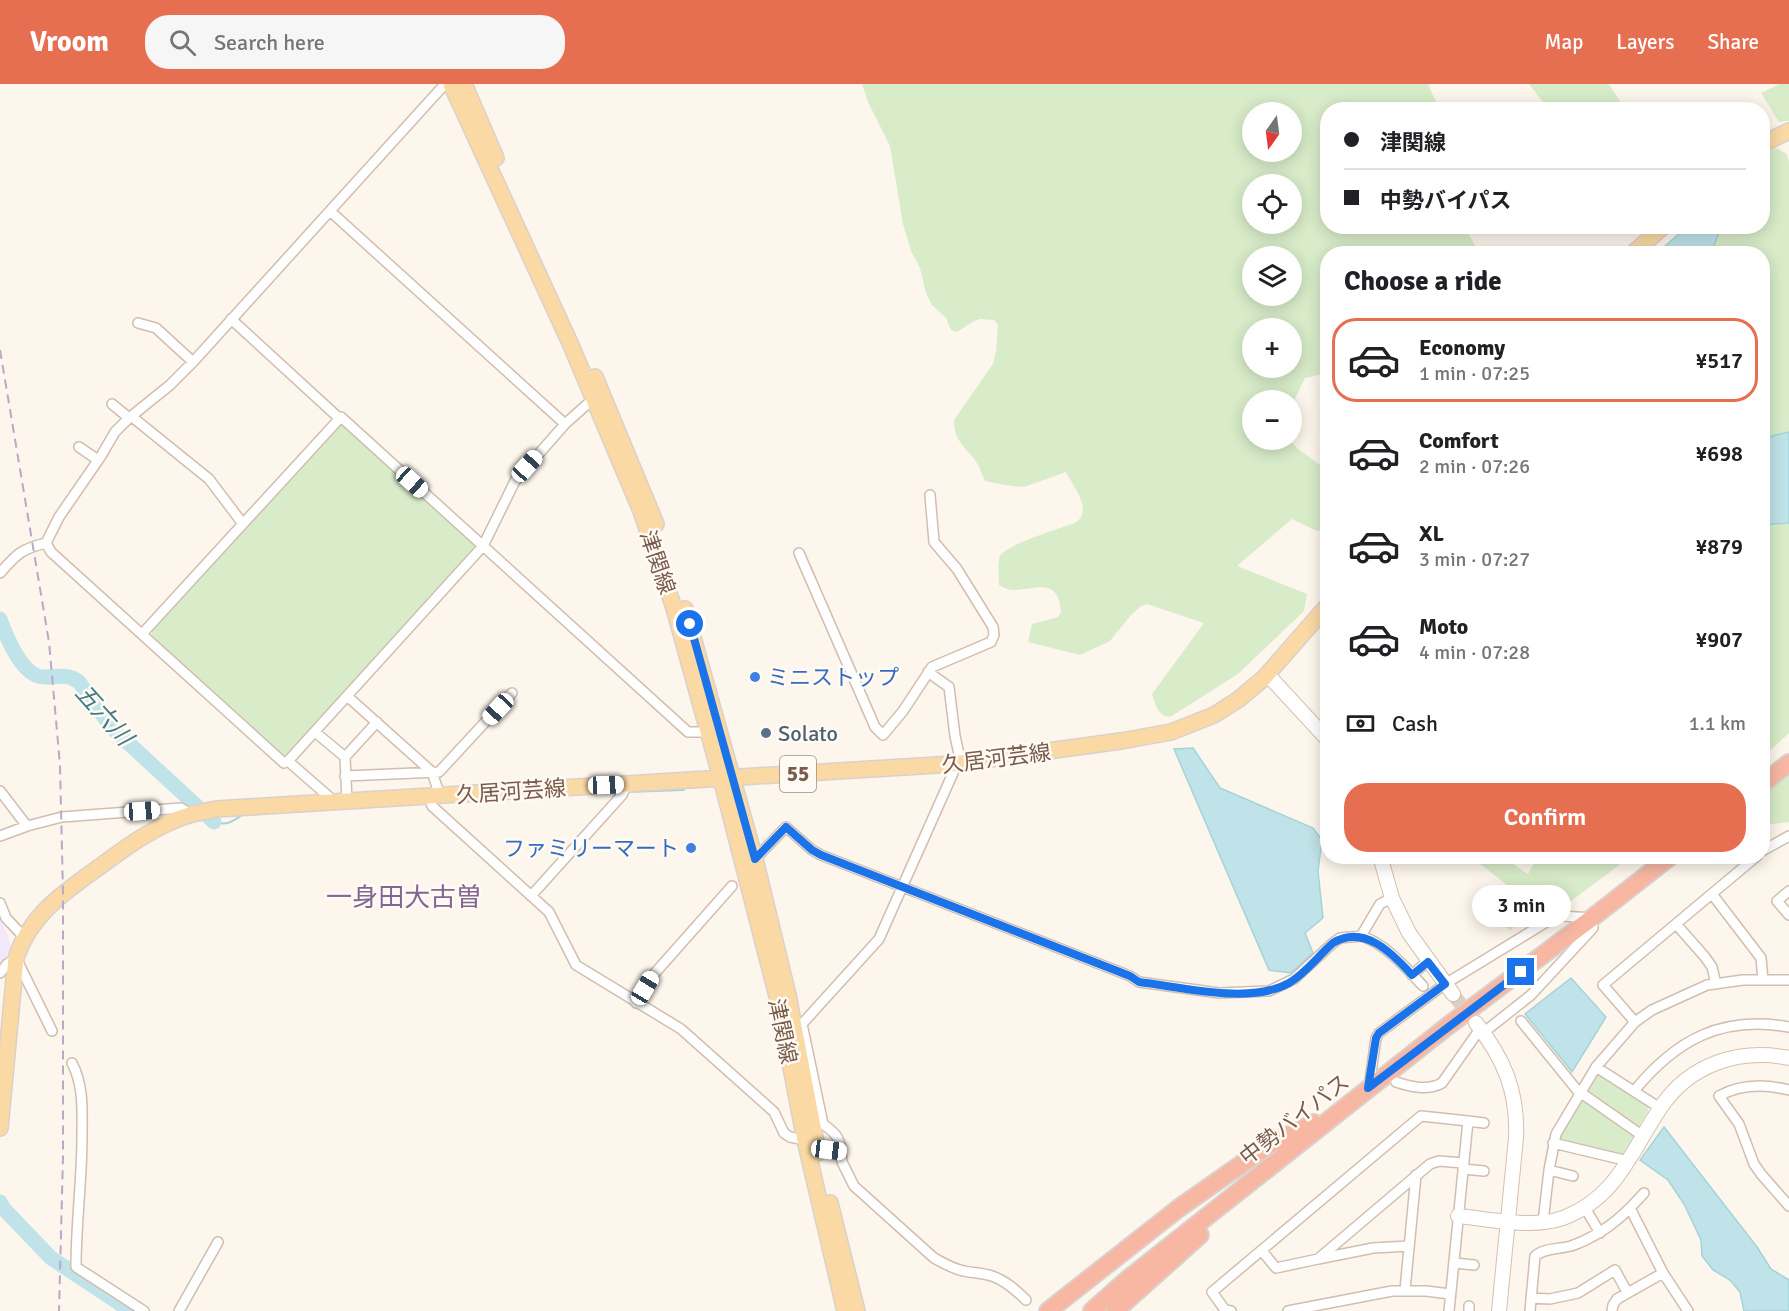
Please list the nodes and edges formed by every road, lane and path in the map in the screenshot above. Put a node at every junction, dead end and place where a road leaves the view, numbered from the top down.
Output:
1 (444, 84) edge
2 (451, 84) edge
3 (464, 84) edge
4 (1789, 132) edge
5 (1770, 140) edge
6 (330, 212) junction
7 (1655, 234) edge
8 (1641, 246) edge
9 (231, 319) junction
10 (138, 323) dead end
11 (193, 362) junction
12 (593, 399) junction
13 (112, 404) dead end
14 (130, 417) junction
15 (340, 418) junction
16 (566, 424) junction
17 (78, 447) dead end
18 (98, 460) junction
19 (930, 495) dead end
20 (243, 524) junction
21 (46, 543) junction
22 (483, 546) junction
23 (799, 553) dead end
24 (0, 573) edge
25 (1320, 614) edge
26 (142, 634) junction
27 (928, 672) junction
28 (1267, 674) junction
29 (512, 693) dead end
30 (347, 696) junction
31 (377, 722) junction
32 (1320, 731) edge
33 (315, 732) junction
34 (708, 732) junction
35 (345, 757) junction
36 (288, 761) junction
37 (1789, 763) edge
38 (957, 764) junction
39 (432, 772) junction
40 (345, 776) junction
41 (727, 778) junction
42 (1770, 778) edge
43 (0, 790) edge
44 (625, 790) junction
45 (433, 800) junction
46 (341, 802) junction
47 (155, 810) junction
48 (191, 814) junction
49 (27, 826) junction
50 (160, 827) junction
51 (0, 836) edge
52 (1787, 839) edge
53 (1770, 847) edge
54 (755, 859) junction
55 (1382, 864) edge
56 (1661, 864) edge
57 (1748, 864) edge
58 (732, 886) dead end
59 (902, 886) junction
60 (1789, 891) edge
61 (1712, 894) junction
62 (531, 896) junction
63 (1392, 898) junction
64 (0, 903) edge
65 (1789, 915) edge
66 (1592, 918) junction
67 (1676, 924) junction
68 (1361, 936) junction
69 (24, 937) junction
70 (16, 957) junction
71 (1428, 962) junction
72 (0, 973) edge
73 (1412, 975) junction
74 (1764, 980) junction
75 (1789, 981) edge
76 (1716, 984) junction
77 (1423, 986) dead end
78 (1449, 989) junction
79 (636, 1003) junction
80 (1521, 1021) dead end
81 (1635, 1022) junction
82 (1789, 1027) edge
83 (1480, 1028) junction
84 (52, 1031) dead end
85 (1789, 1058) edge
86 (72, 1064) dead end
87 (1596, 1067) junction
88 (2, 1078) edge
89 (1396, 1082) dead end
90 (1368, 1088) junction
91 (1789, 1090) edge
92 (1634, 1091) junction
93 (1580, 1092) junction
94 (1660, 1108) junction
95 (1342, 1109) junction
96 (1468, 1121) junction
97 (1484, 1123) dead end
98 (0, 1126) edge
99 (1637, 1132) dead end
100 (1553, 1143) junction
101 (811, 1144) junction
102 (841, 1151) junction
103 (1628, 1161) junction
104 (1463, 1166) junction
105 (1549, 1170) junction
106 (1484, 1171) dead end
107 (1416, 1175) junction
108 (1573, 1176) dead end
109 (1644, 1193) dead end
110 (1789, 1206) edge
111 (1585, 1208) junction
112 (1630, 1208) junction
113 (1458, 1216) junction
114 (1509, 1221) junction
115 (1543, 1222) junction
116 (1600, 1233) junction
117 (218, 1242) dead end
118 (1409, 1246) junction
119 (1262, 1251) junction
120 (1318, 1259) junction
121 (1454, 1263) junction
122 (1474, 1265) dead end
123 (1663, 1273) junction
124 (1405, 1290) junction
125 (1627, 1292) junction
126 (1450, 1294) junction
127 (1531, 1298) junction
128 (1026, 1300) dead end
129 (1317, 1308) edge
130 (144, 1311) edge
131 (179, 1311) edge
132 (845, 1311) edge
133 (857, 1311) edge
134 (1048, 1311) edge
135 (1092, 1311) edge
136 (1115, 1311) edge
137 (1231, 1311) edge
138 (1288, 1311) edge
139 (1451, 1311) edge
140 (1499, 1311) edge
141 (1530, 1311) edge
142 (1612, 1311) edge
143 (1688, 1311) edge

1 - 6 street
2 - 12 main road, 津関線
3 - 41 main road, 津関線
4 - 5 main road
6 - 9 street
6 - 16 street
7 - 8 main road
9 - 11 street
9 - 15 street
10 - 11 street
11 - 14 street
12 - 16 street
12 - 34 main road, 津関線
13 - 14 street
14 - 18 street
14 - 20 street
15 - 20 street
15 - 22 street
16 - 22 street
17 - 18 street
18 - 21 street
19 - 27 street
20 - 26 street
21 - 24 street
21 - 26 street
22 - 30 street
22 - 34 street
23 - 27 street
25 - 28 main road, 久居河芸線 / 55
26 - 36 street
27 - 38 street
28 - 32 street
28 - 38 main road, 久居河芸線 / 55
29 - 39 street
30 - 31 street
30 - 33 street
31 - 35 street
31 - 39 street
33 - 35 street
33 - 36 street
34 - 41 main road, 津関線
35 - 40 street
36 - 46 street
37 - 42 highway
38 - 41 main road, 久居河芸線 / 55
38 - 59 street
39 - 40 street
39 - 45 street
40 - 46 street
41 - 44 main road, 久居河芸線 / 55
41 - 54 main road, 津関線
41 - 101 main road, 津関線
43 - 49 street
44 - 45 main road, 久居河芸線 / 55
44 - 62 street
45 - 46 main road, 久居河芸線 / 55
45 - 62 street
46 - 48 main road, 久居河芸線 / 55
47 - 48 street
47 - 49 street
47 - 50 street
48 - 50 main road, 久居河芸線 / 55
49 - 51 street
50 - 69 main road, 久居河芸線 / 55
52 - 53 street
54 - 59 street
54 - 101 main road, 津関線
55 - 63 street
56 - 66 highway, 中勢バイパス
57 - 61 street
58 - 79 street
59 - 68 street
59 - 102 street
60 - 65 street
61 - 67 street
61 - 74 street
62 - 79 street
63 - 68 street
63 - 71 street
64 - 69 street
66 - 78 street
66 - 83 street
66 - 90 highway, 中勢バイパス
67 - 76 street
67 - 81 street
68 - 73 street
69 - 70 main road, 久居河芸線 / 55
70 - 72 street
70 - 84 street
70 - 88 main road, 久居河芸線 / 55
71 - 73 street
71 - 78 street
73 - 77 street
74 - 75 street
74 - 76 street
76 - 81 street
78 - 90 street
79 - 101 street
80 - 93 street
81 - 87 street
82 - 92 street
83 - 89 street
83 - 114 street
85 - 94 street
86 - 130 street
87 - 92 street
87 - 93 street
88 - 98 main road, 久居河芸線 / 55
90 - 95 highway, 中勢バイパス
91 - 110 street
92 - 94 street
93 - 99 street
93 - 100 street
94 - 103 street
95 - 134 highway
95 - 135 highway, 中勢バイパス
95 - 136 highway
96 - 97 street
96 - 104 street
96 - 119 street
100 - 103 street
100 - 105 street
101 - 102 street
101 - 132 main road, 津関線
101 - 133 main road, 津関線
102 - 128 street
103 - 111 street
104 - 106 street
104 - 107 street
104 - 113 street
105 - 108 street
105 - 115 street
107 - 118 street
107 - 120 street
109 - 112 street
111 - 115 street
111 - 116 street
112 - 116 street
112 - 123 street
113 - 114 street
113 - 121 street
114 - 115 street
114 - 140 street
116 - 127 street
117 - 131 street
118 - 120 street
118 - 124 street
119 - 120 street
119 - 137 street
121 - 122 street
121 - 126 street
123 - 125 street
123 - 143 street
124 - 126 street
124 - 129 street
125 - 127 street
125 - 142 street
126 - 139 street
127 - 141 street
129 - 138 street

